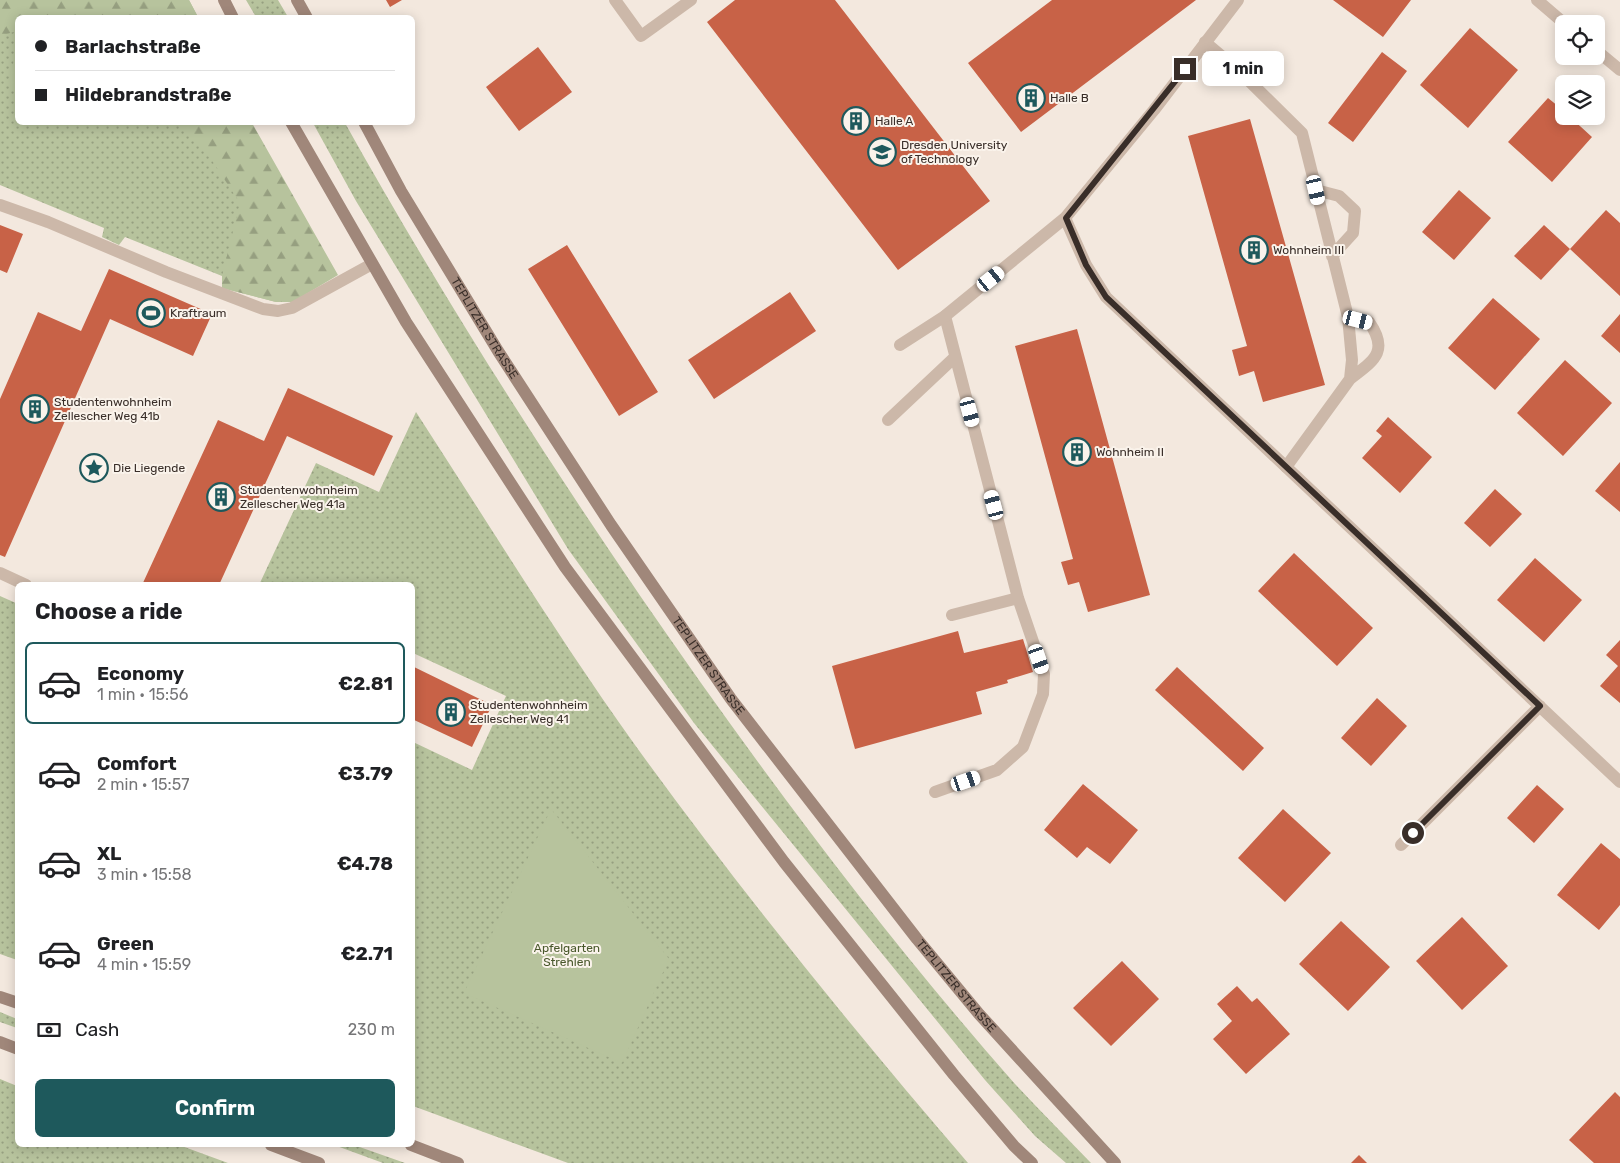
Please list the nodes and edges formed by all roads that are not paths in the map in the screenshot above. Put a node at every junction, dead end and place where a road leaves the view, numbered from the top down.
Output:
1 (224, 0) edge
2 (297, 0) edge
3 (614, 0) edge
4 (690, 0) edge
5 (1238, 0) edge
6 (1537, 0) edge
7 (232, 15) edge
8 (304, 15) edge
9 (1555, 15) edge
10 (1205, 42) junction
11 (1605, 58) edge
12 (1620, 70) edge
13 (293, 125) edge
14 (366, 125) edge
15 (1316, 190) junction
16 (0, 205) edge
17 (1066, 218) junction
18 (1332, 256) junction
19 (372, 264) junction
20 (945, 316) junction
21 (1348, 317) junction
22 (900, 345) dead end
23 (955, 357) junction
24 (1350, 379) junction
25 (888, 420) dead end
26 (1286, 466) junction
27 (0, 574) edge
28 (19, 582) edge
29 (1018, 598) junction
30 (952, 615) dead end
31 (1540, 706) junction
32 (1620, 782) edge
33 (935, 792) dead end
34 (1401, 845) dead end
35 (0, 997) edge
36 (15, 1002) edge
37 (0, 1042) edge
38 (15, 1048) edge
39 (277, 1147) edge
40 (415, 1147) edge
41 (319, 1163) edge
42 (458, 1163) edge
43 (1032, 1163) edge
44 (1115, 1163) edge

1 - 7 main road
2 - 8 main road
3 - 4 street
5 - 10 street
6 - 9 street
10 - 15 street
10 - 17 street
11 - 12 street
13 - 19 main road
14 - 44 main road, TEPLITZER STRASSE
15 - 18 street
15 - 18 street
16 - 19 street
17 - 20 street
17 - 26 street
18 - 21 street
19 - 43 main road
20 - 22 street
20 - 23 street
21 - 24 street
21 - 24 street
23 - 25 street
23 - 29 street
24 - 26 street
26 - 31 street
27 - 28 street
29 - 30 street
29 - 33 street
31 - 32 street
31 - 34 street
35 - 36 main road
37 - 38 main road
39 - 41 main road
40 - 42 main road

